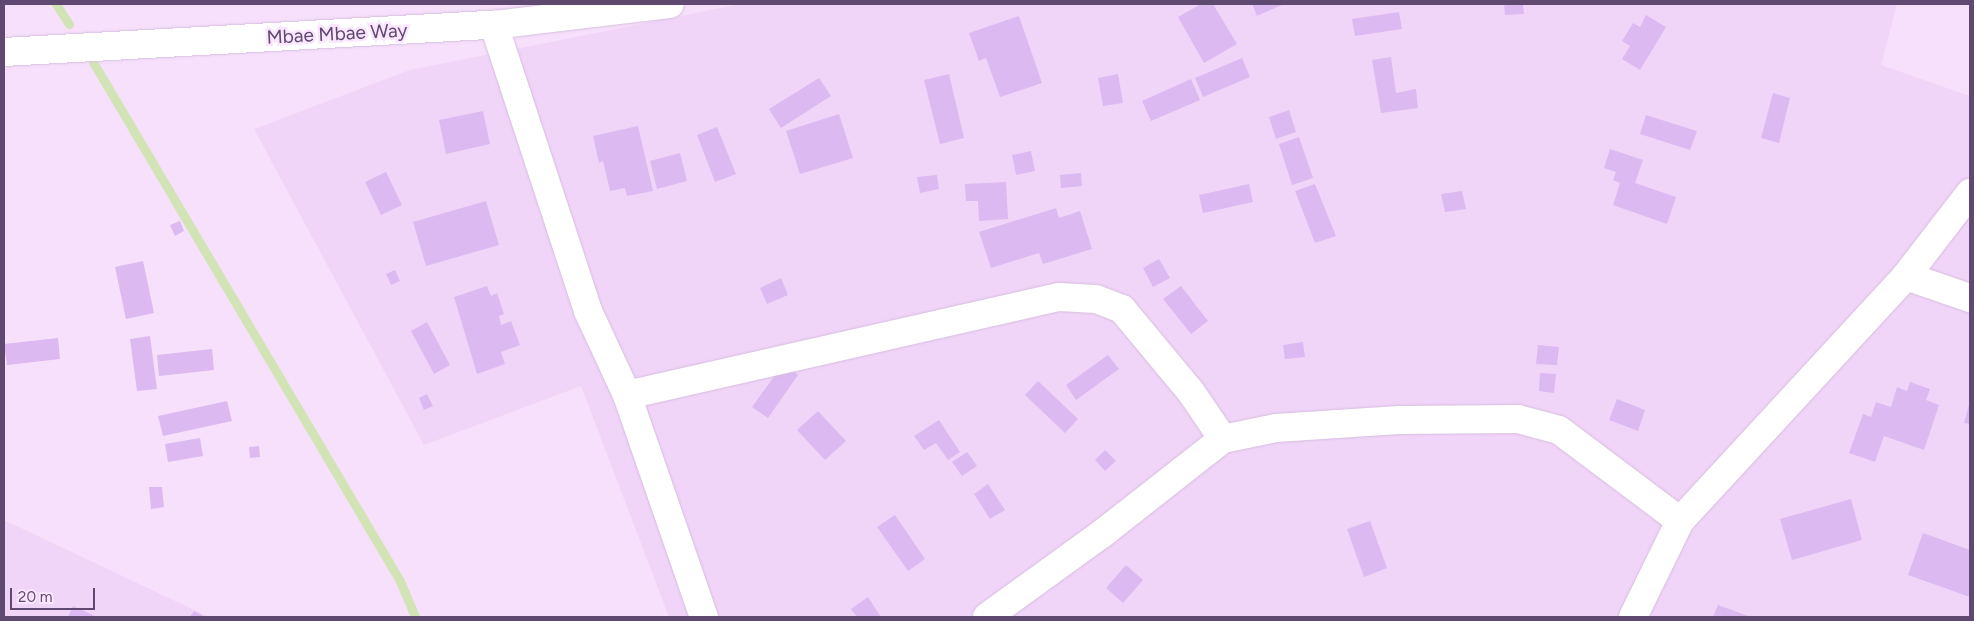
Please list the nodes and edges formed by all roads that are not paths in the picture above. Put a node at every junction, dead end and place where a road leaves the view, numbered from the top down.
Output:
1 (670, 4) edge
2 (494, 25) junction
3 (4, 52) edge
4 (1970, 194) edge
5 (1906, 276) junction
6 (1970, 298) edge
7 (627, 396) junction
8 (1223, 439) junction
9 (1680, 521) junction
10 (704, 617) edge
11 (987, 617) edge
12 (1633, 617) edge

1 - 2 street, Mbae Mbae Way
2 - 3 street, Mbae Mbae Way
2 - 7 street
4 - 5 street
5 - 6 street
5 - 9 street
7 - 8 street
7 - 10 street
8 - 9 street
8 - 11 street
9 - 12 street

